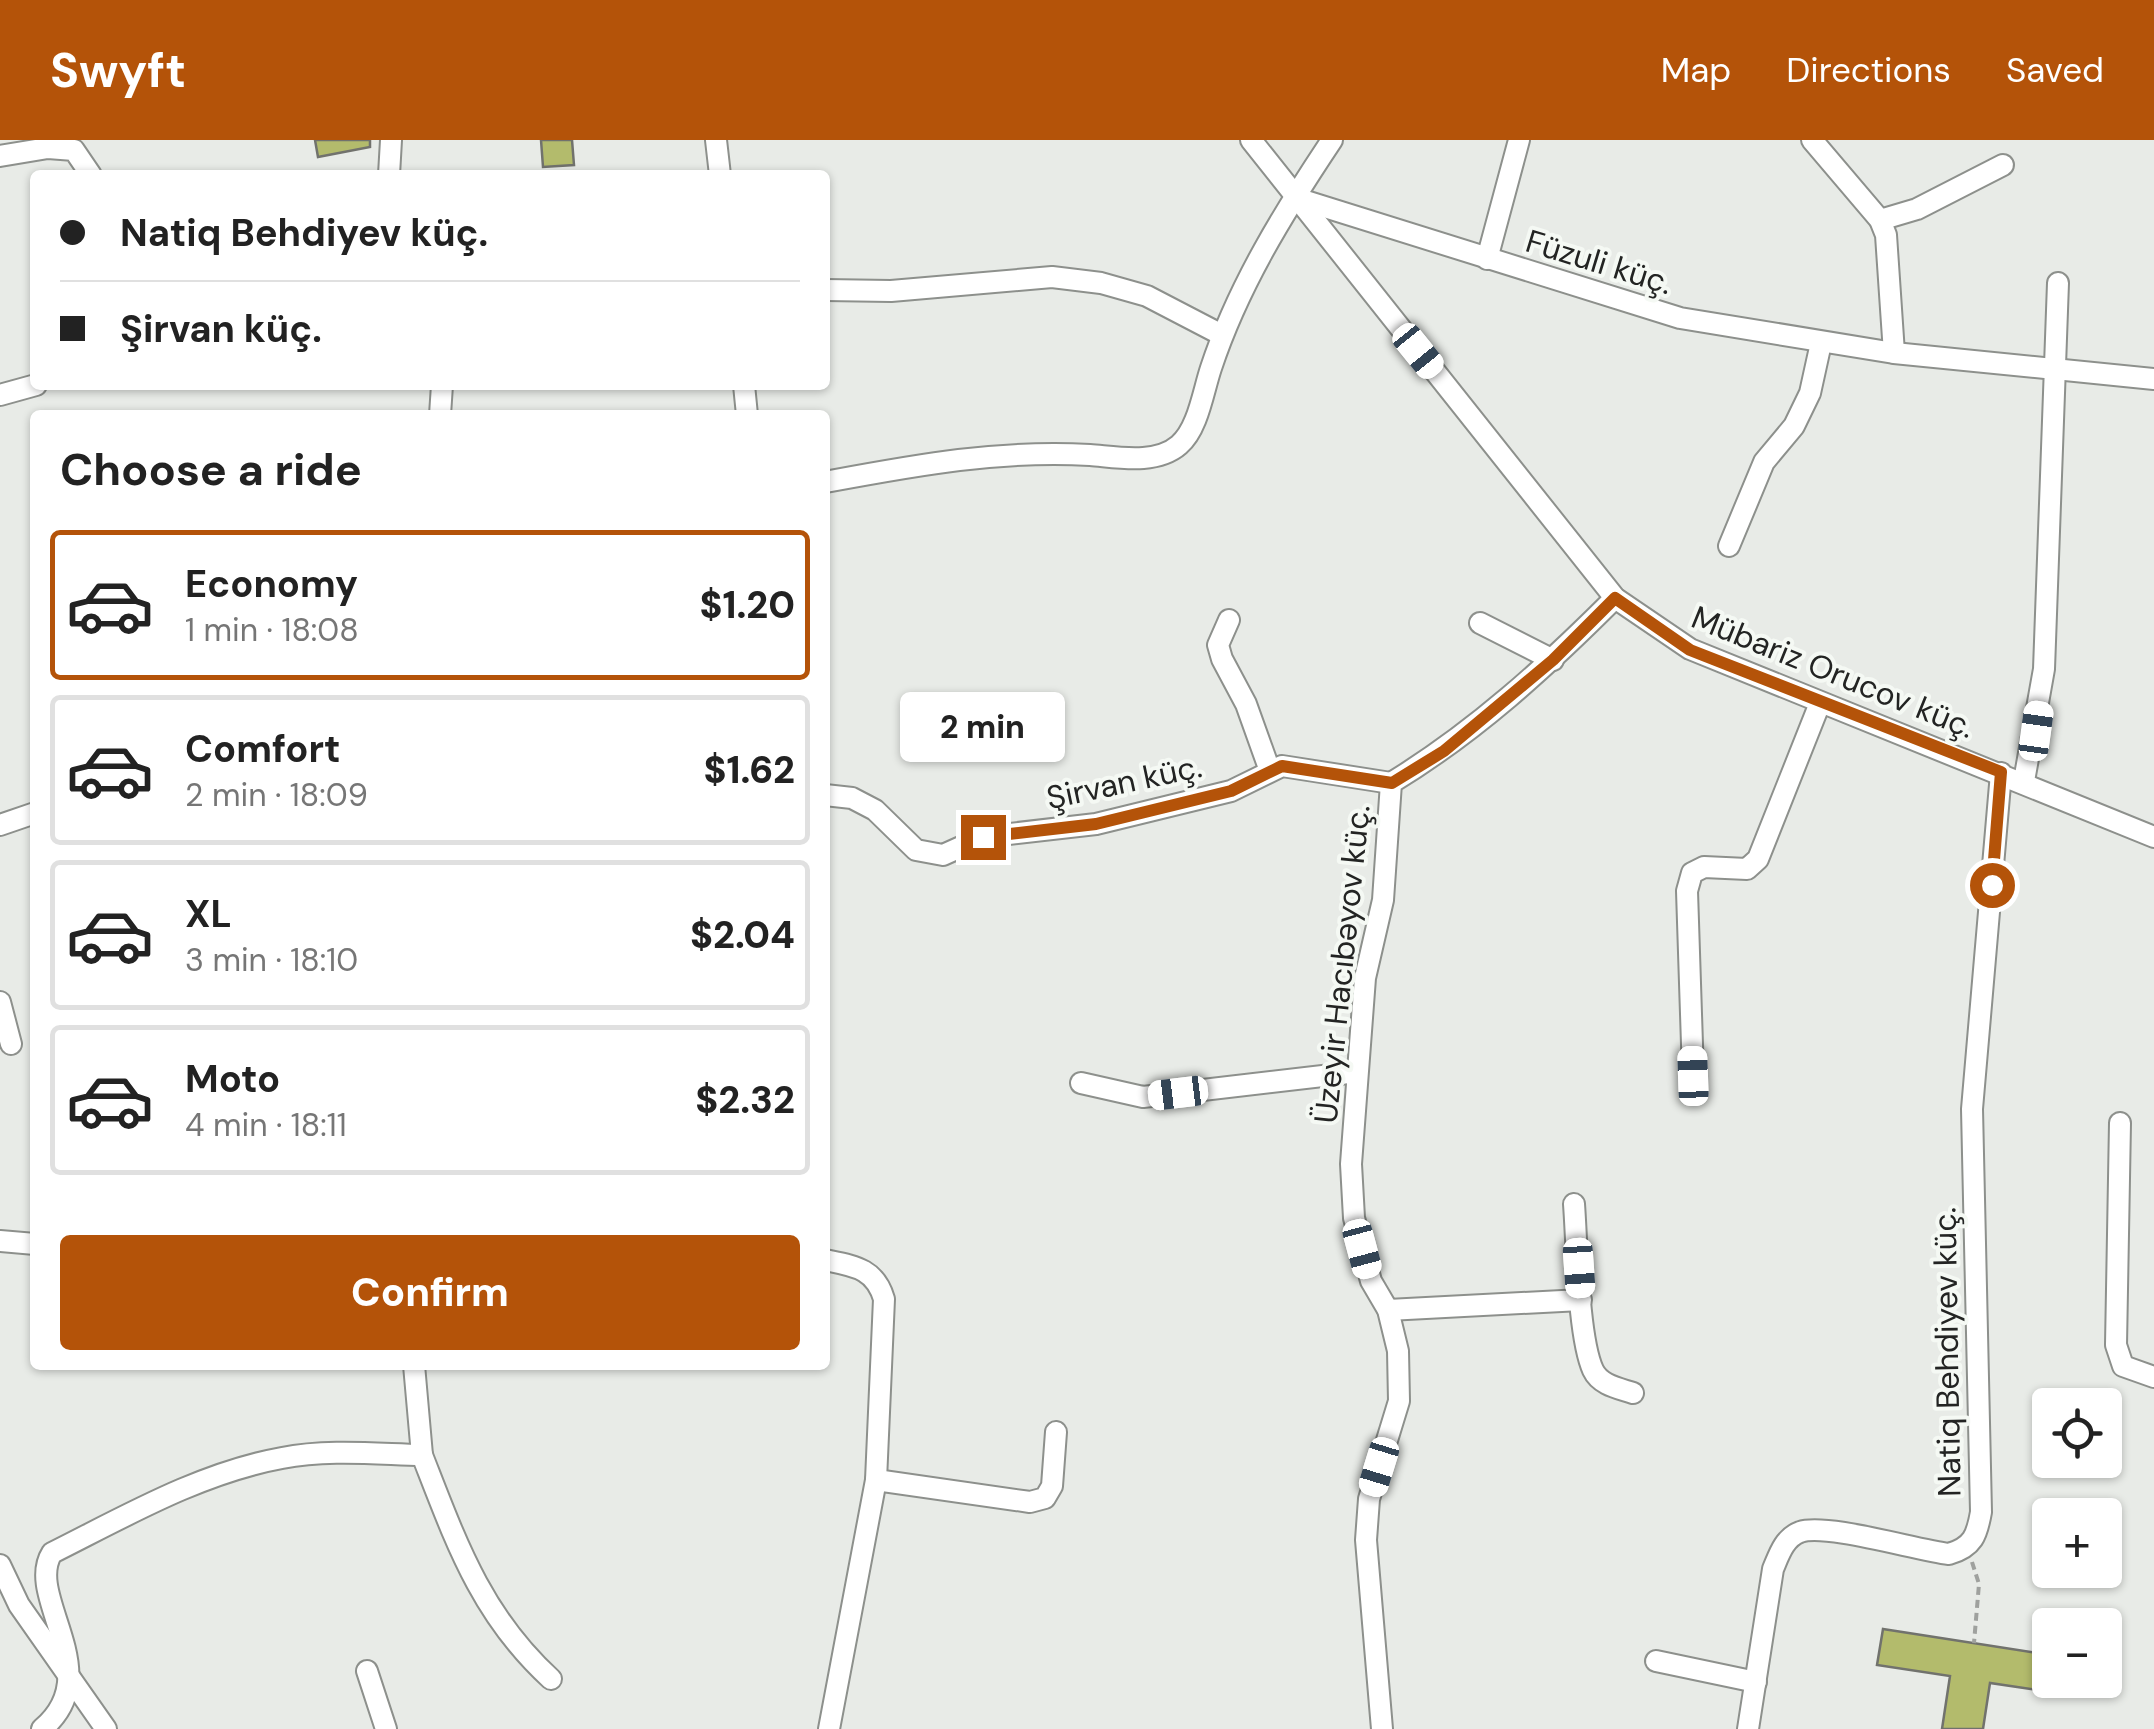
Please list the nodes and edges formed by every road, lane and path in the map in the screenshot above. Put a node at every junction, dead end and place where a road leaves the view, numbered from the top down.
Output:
1 (390, 140) edge
2 (716, 140) edge
3 (1251, 140) edge
4 (1332, 140) edge
5 (1518, 140) edge
6 (1812, 140) edge
7 (0, 156) edge
8 (2002, 164) dead end
9 (88, 170) edge
10 (389, 170) edge
11 (719, 170) edge
12 (1294, 197) junction
13 (1880, 220) junction
14 (1487, 259) junction
15 (2058, 284) dead end
16 (830, 290) edge
17 (1222, 335) junction
18 (1821, 343) junction
19 (1894, 353) junction
20 (2054, 368) junction
21 (2154, 379) edge
22 (30, 387) edge
23 (0, 395) edge
24 (830, 481) edge
25 (1729, 546) dead end
26 (1615, 598) junction
27 (1229, 620) dead end
28 (1480, 623) dead end
29 (1553, 660) junction
30 (1820, 702) junction
31 (1270, 771) junction
32 (2001, 772) junction
33 (2024, 781) junction
34 (1392, 783) junction
35 (830, 796) edge
36 (30, 815) edge
37 (0, 824) edge
38 (2154, 838) edge
39 (0, 1002) edge
40 (11, 1044) dead end
41 (1358, 1072) junction
42 (1693, 1076) dead end
43 (1081, 1083) dead end
44 (2120, 1123) dead end
45 (1574, 1204) dead end
46 (0, 1242) edge
47 (30, 1244) edge
48 (830, 1261) edge
49 (1581, 1300) junction
50 (1388, 1310) junction
51 (414, 1370) edge
52 (2154, 1377) edge
53 (1633, 1393) dead end
54 (1056, 1432) dead end
55 (422, 1455) junction
56 (876, 1480) junction
57 (1963, 1550) junction
58 (0, 1565) edge
59 (1974, 1643) dead end
60 (1656, 1660) dead end
61 (368, 1670) dead end
62 (551, 1679) dead end
63 (70, 1681) junction
64 (1756, 1682) junction
65 (42, 1729) edge
66 (106, 1729) edge
67 (386, 1729) edge
68 (830, 1729) edge
69 (1382, 1729) edge
70 (1748, 1729) edge

1 - 10 street
2 - 11 street
3 - 12 street, Mübariz Orucov küç.
4 - 12 street
5 - 14 street
6 - 13 street
7 - 9 street
8 - 13 street
12 - 14 street, Füzuli küç.
12 - 17 street
12 - 26 street, Mübariz Orucov küç.
13 - 19 street
14 - 18 street, Füzuli küç.
15 - 20 street
16 - 17 street
17 - 24 street
18 - 19 street, Füzuli küç.
18 - 25 street
19 - 20 street, Füzuli küç.
20 - 21 street, Füzuli küç.
20 - 33 street
22 - 23 street
26 - 29 street, Üzeyir Hacıbəyov küç.
26 - 30 street, Mübariz Orucov küç.
27 - 31 street
28 - 29 street
29 - 34 street, Üzeyir Hacıbəyov küç.
30 - 32 street, Mübariz Orucov küç.
30 - 42 street
31 - 34 street, Şirvan küç.
31 - 35 street, Şirvan küç.
32 - 33 street, Mübariz Orucov küç.
32 - 57 street, Natiq Behdiyev küç.
33 - 38 street, Mübariz Orucov küç.
34 - 41 street, Üzeyir Hacıbəyov küç.
36 - 37 street
39 - 40 street
41 - 43 street
41 - 50 street, Üzeyir Hacıbəyov küç.
44 - 52 street
45 - 49 street
46 - 47 street
48 - 56 street
49 - 50 street
49 - 53 street
50 - 69 street, Üzeyir Hacıbəyov küç.
51 - 55 street
54 - 56 street
55 - 62 street
55 - 63 street
56 - 68 street
57 - 59 path
57 - 64 street
58 - 63 street
60 - 64 street
61 - 67 street
63 - 65 street
63 - 66 street
64 - 70 street

